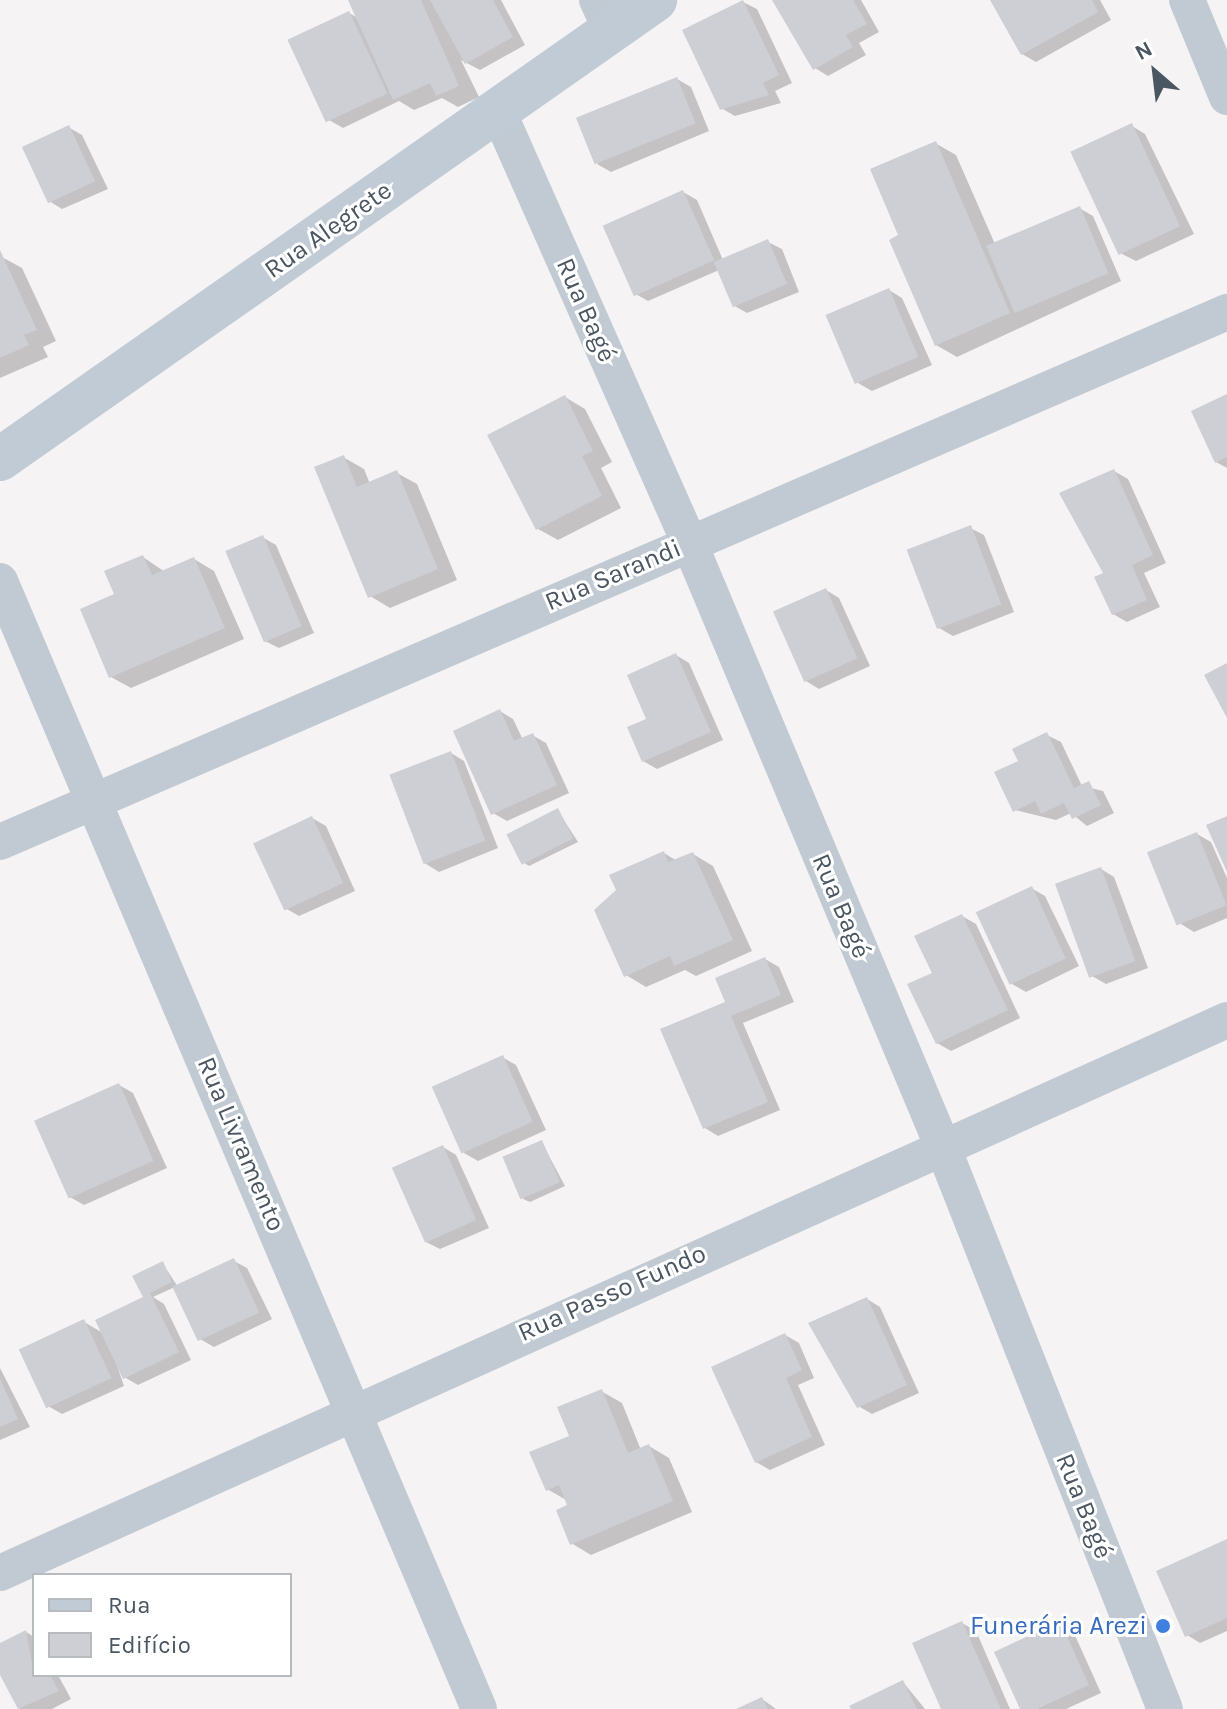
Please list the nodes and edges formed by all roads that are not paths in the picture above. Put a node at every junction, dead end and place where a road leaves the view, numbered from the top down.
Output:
1 (655, 0) edge
2 (1187, 0) edge
3 (604, 15) edge
4 (1227, 97) edge
5 (498, 111) junction
6 (1227, 312) edge
7 (0, 459) edge
8 (689, 542) junction
9 (0, 581) edge
10 (95, 796) junction
11 (0, 842) edge
12 (1227, 1020) edge
13 (942, 1145) junction
14 (352, 1410) junction
15 (0, 1573) edge
16 (479, 1709) edge
17 (1165, 1709) edge

1 - 3 street, Rua Alegrete
2 - 4 street
3 - 5 street, Rua Alegrete
5 - 7 street, Rua Alegrete
5 - 8 street, Rua Bagé
6 - 8 street, Rua Sarandi
8 - 10 street, Rua Sarandi
8 - 13 street, Rua Bagé
9 - 10 street, Rua Livramento
10 - 11 street, Rua Sarandi
10 - 14 street, Rua Livramento
12 - 13 street, Rua Passo Fundo
13 - 14 street, Rua Passo Fundo
13 - 17 street, Rua Bagé
14 - 15 street, Rua Passo Fundo
14 - 16 street, Rua Livramento

